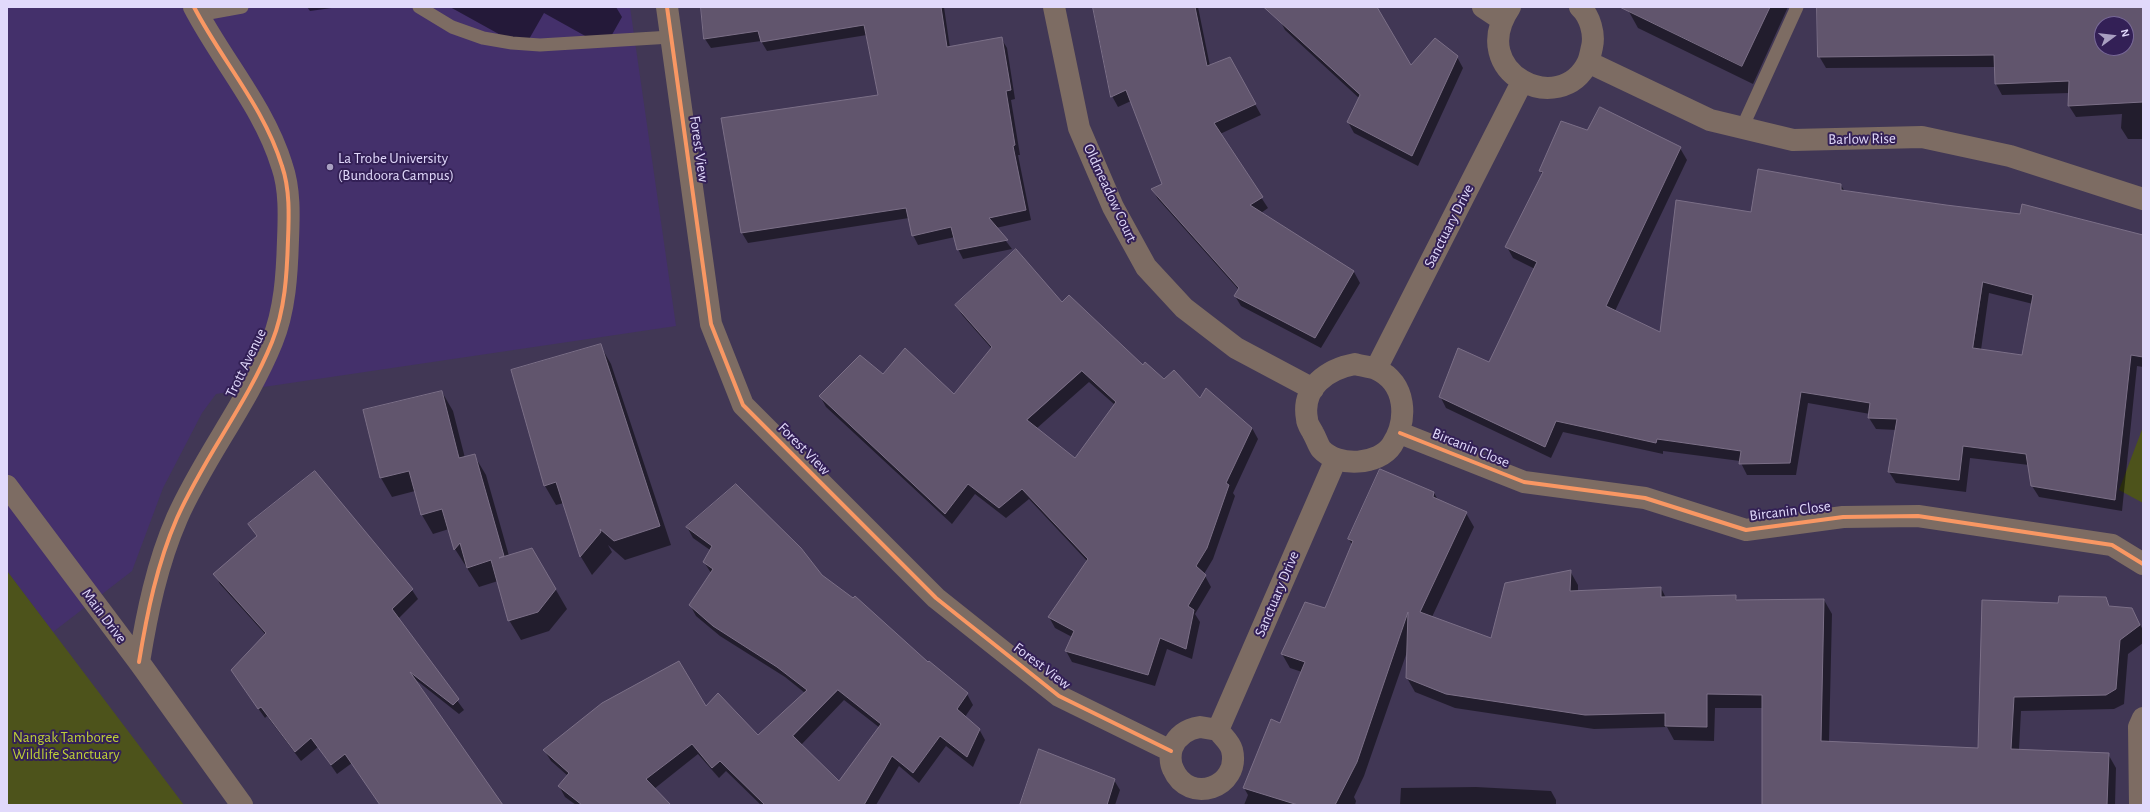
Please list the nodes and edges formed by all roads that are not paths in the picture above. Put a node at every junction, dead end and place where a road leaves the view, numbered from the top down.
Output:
1 (242, 7) edge
2 (419, 7) edge
3 (667, 7) edge
4 (1054, 7) edge
5 (1483, 7) edge
6 (1580, 7) edge
7 (1798, 7) edge
8 (196, 11) edge
9 (1506, 13) edge
10 (671, 37) junction
11 (1588, 62) junction
12 (1522, 82) junction
13 (1742, 128) junction
14 (2143, 199) edge
15 (1376, 369) junction
16 (1313, 389) junction
17 (1400, 433) junction
18 (1336, 459) junction
19 (7, 486) edge
20 (2143, 564) edge
21 (139, 662) junction
22 (2143, 718) edge
23 (1218, 730) junction
24 (1171, 751) junction
25 (1193, 797) edge
26 (242, 805) edge
27 (2140, 805) edge

1 - 8 lane
2 - 10 lane
3 - 10 street, Forest View
4 - 16 street, Oldmeadow Court
5 - 9 street
6 - 11 street
7 - 13 lane
8 - 21 street, Trott Avenue
9 - 12 street
10 - 24 street, Forest View
11 - 12 street
11 - 13 street, Barlow Rise
12 - 15 street, Sanctuary Drive
13 - 14 street, Barlow Rise
15 - 16 street
15 - 17 street
16 - 18 street
17 - 18 street
17 - 20 street, Bircanin Close
18 - 23 street, Sanctuary Drive
19 - 21 street, Main Drive
21 - 26 street, Main Drive
22 - 27 street
23 - 24 street
23 - 25 street
24 - 25 street

